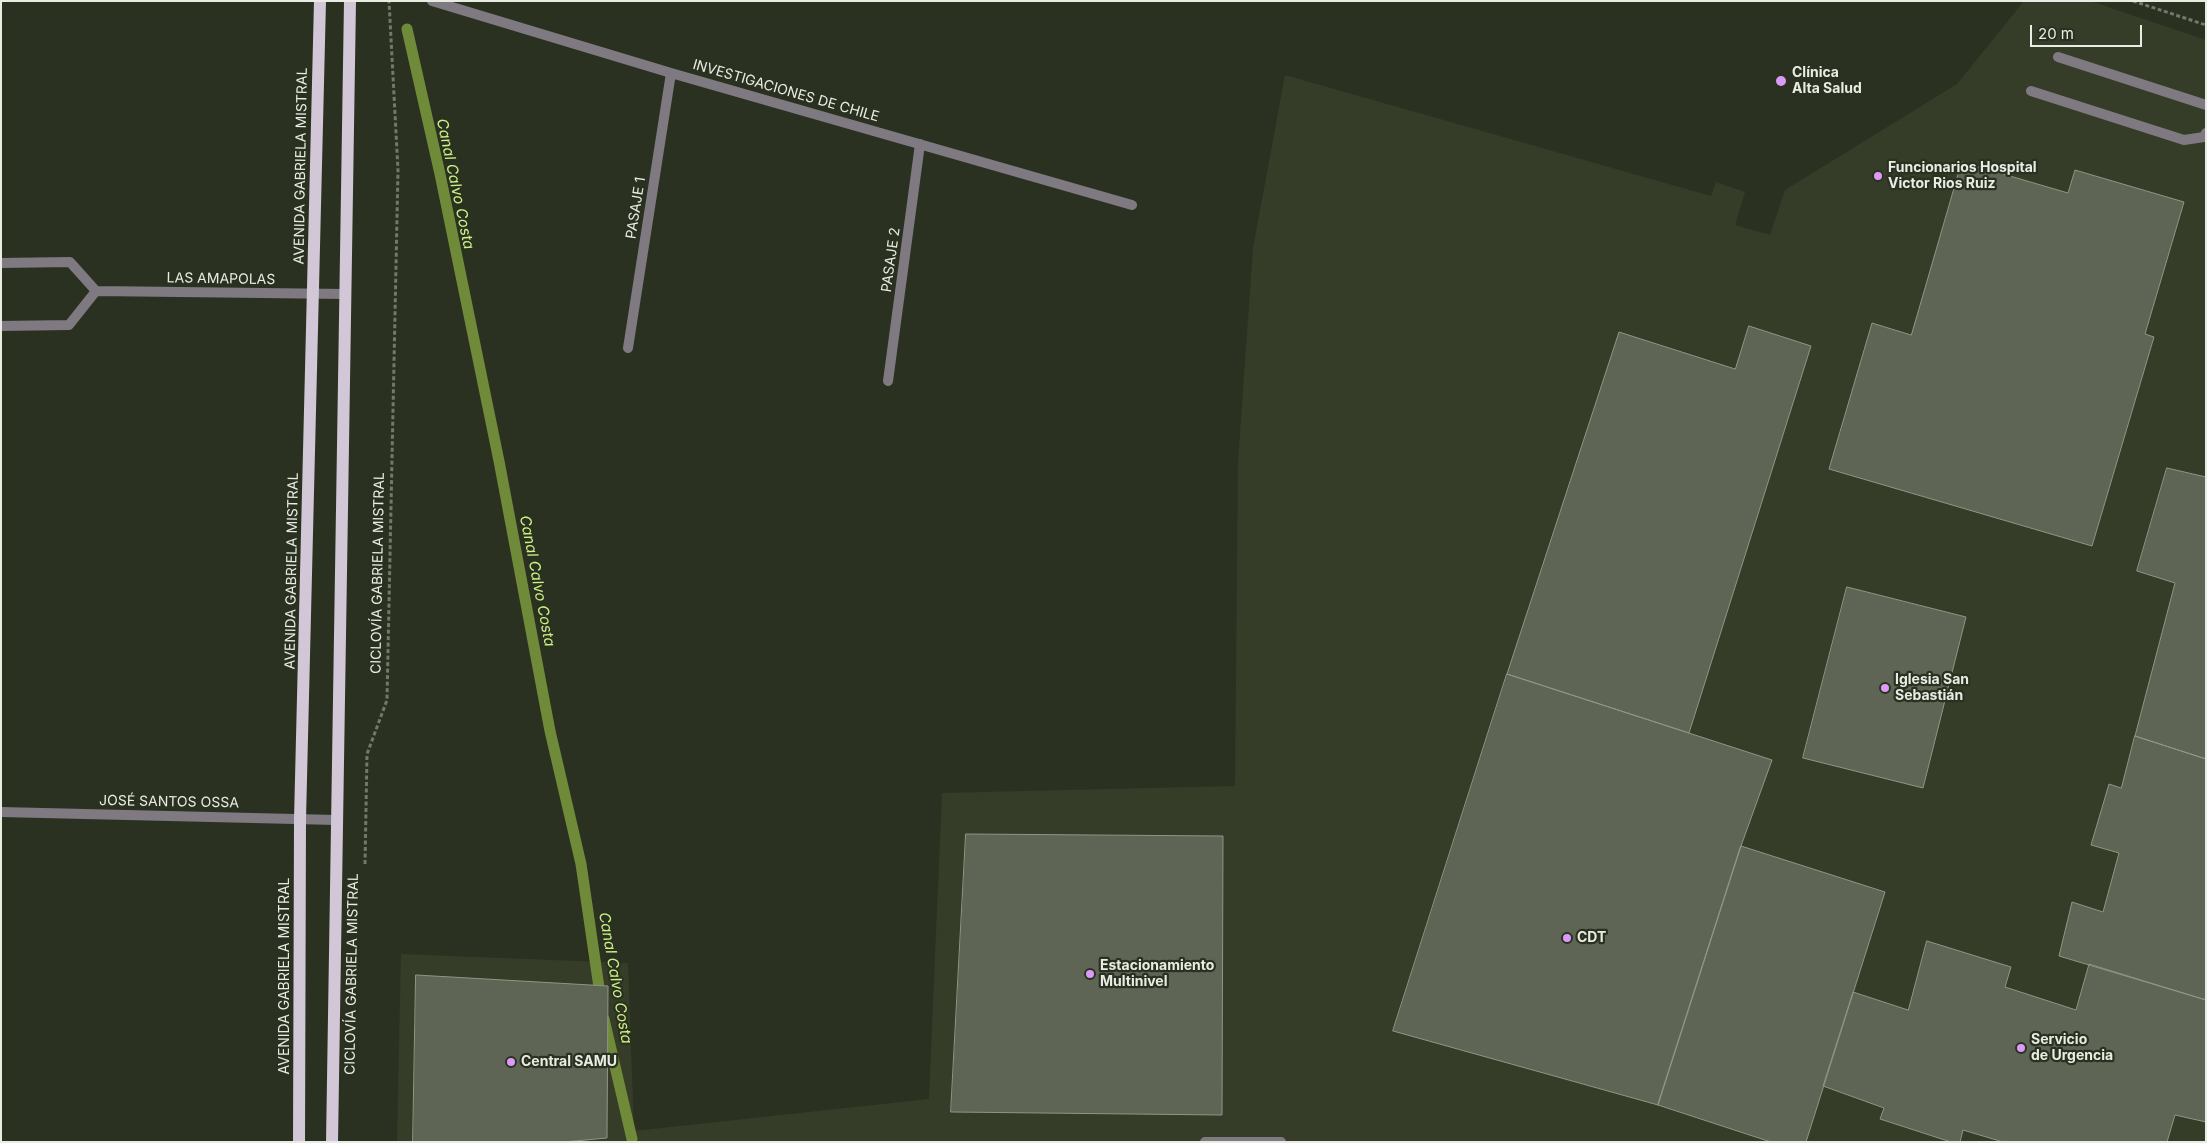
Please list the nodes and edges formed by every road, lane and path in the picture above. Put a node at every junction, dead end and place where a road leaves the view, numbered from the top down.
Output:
1 (320, 1) edge
2 (350, 1) edge
3 (388, 1) edge
4 (432, 1) edge
5 (2133, 1) edge
6 (2206, 25) edge
7 (2058, 57) dead end
8 (671, 73) junction
9 (2031, 91) dead end
10 (2206, 105) edge
11 (2206, 133) edge
12 (920, 144) junction
13 (1132, 204) dead end
14 (1, 263) edge
15 (96, 291) junction
16 (314, 294) junction
17 (345, 294) junction
18 (1, 326) edge
19 (628, 348) dead end
20 (888, 381) dead end
21 (1, 812) edge
22 (300, 819) junction
23 (337, 820) junction
24 (365, 873) dead end
25 (299, 1142) edge
26 (332, 1142) edge
27 (1205, 1142) edge
28 (1281, 1142) edge

1 - 16 main road, AVENIDA GABRIELA MISTRAL
2 - 17 main road
3 - 24 path, CICLOVÍA GABRIELA MISTRAL
4 - 8 street, INVESTIGACIONES DE CHILE
5 - 6 path
7 - 10 street
8 - 12 street, INVESTIGACIONES DE CHILE
8 - 19 street, PASAJE 1
9 - 11 street
12 - 13 street, INVESTIGACIONES DE CHILE
12 - 20 street, PASAJE 2
14 - 15 street
15 - 16 street, LAS AMAPOLAS
15 - 18 street
16 - 17 street, LAS AMAPOLAS
16 - 22 main road, AVENIDA GABRIELA MISTRAL
17 - 23 main road
21 - 22 street, JOSÉ SANTOS OSSA
22 - 23 street, JOSÉ SANTOS OSSA
22 - 25 main road, AVENIDA GABRIELA MISTRAL
23 - 26 main road
27 - 28 street

